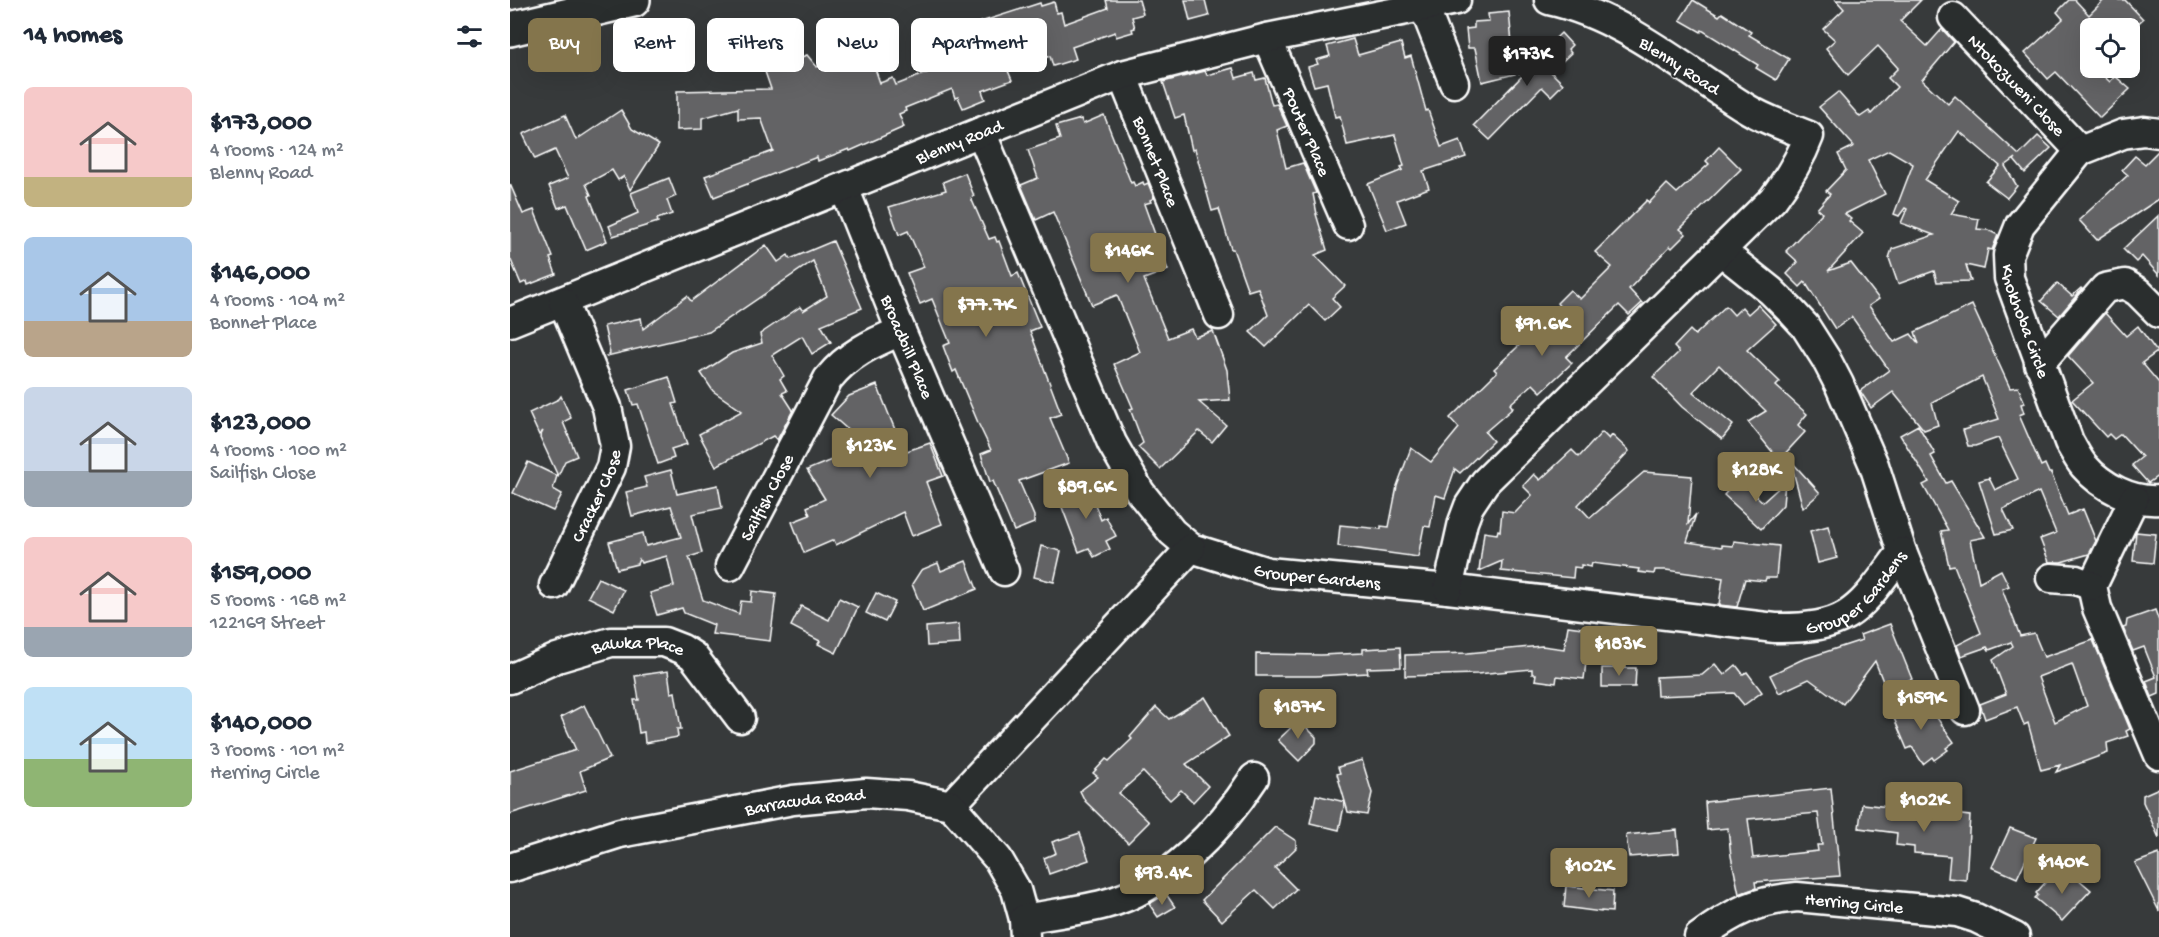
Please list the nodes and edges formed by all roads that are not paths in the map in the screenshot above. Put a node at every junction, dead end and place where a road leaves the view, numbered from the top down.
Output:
1 (633, 0) edge
2 (1456, 0) edge
3 (1549, 0) edge
4 (1424, 7) junction
5 (1953, 17) dead end
6 (510, 29) edge
7 (1267, 38) junction
8 (1122, 75) junction
9 (1454, 83) dead end
10 (981, 132) junction
11 (2159, 133) edge
12 (2080, 151) junction
13 (844, 188) junction
14 (1348, 225) dead end
15 (1721, 251) junction
16 (563, 302) junction
17 (2159, 313) edge
18 (1219, 315) dead end
19 (510, 322) edge
20 (901, 331) junction
21 (2039, 364) junction
22 (2146, 499) edge
23 (1191, 548) junction
24 (1902, 552) junction
25 (730, 566) dead end
26 (1004, 571) dead end
27 (2051, 578) dead end
28 (554, 585) dead end
29 (2092, 586) junction
30 (1448, 589) junction
31 (510, 679) edge
32 (1965, 710) dead end
33 (740, 718) dead end
34 (2151, 757) edge
35 (1254, 778) dead end
36 (951, 805) junction
37 (510, 868) edge
38 (1024, 928) edge
39 (1699, 937) edge
40 (2014, 937) edge

1 - 6 main road
2 - 4 street, Blenny Road
3 - 15 street, Blenny Road
4 - 7 street, Blenny Road
4 - 9 street
5 - 12 street, Ntokozweni Close
7 - 8 street, Blenny Road
7 - 14 street, Pouter Place
8 - 10 street, Blenny Road
8 - 18 street, Bonnet Place
10 - 13 street, Blenny Road
10 - 23 street
11 - 12 street, Khokhoba Circle
12 - 21 street, Khokhoba Circle
13 - 16 street, Blenny Road
13 - 20 street, Broadbill Place
15 - 24 street, Grouper Gardens
15 - 30 street
16 - 19 street, Blenny Road
16 - 28 street, Cracker Close
17 - 21 street
20 - 25 street, Sailfish Close
20 - 26 street, Broadbill Place
21 - 22 street, Khokhoba Circle
22 - 29 street
23 - 30 street, Grouper Gardens
23 - 36 street
24 - 30 street, Grouper Gardens
24 - 32 street
27 - 29 street
29 - 34 street
31 - 33 street, Bawka Place
35 - 38 street
36 - 37 street, Barracuda Road
36 - 38 street
39 - 40 street, Herring Circle

